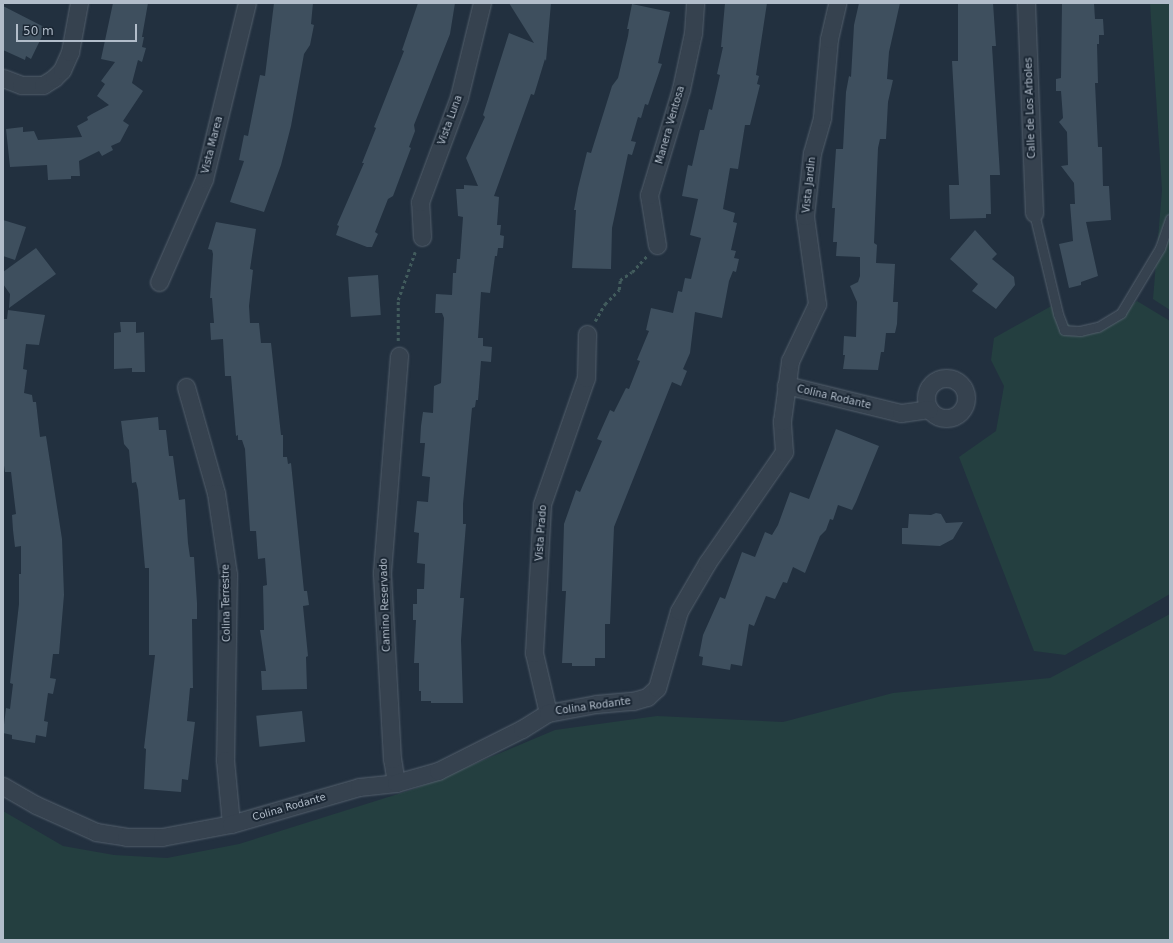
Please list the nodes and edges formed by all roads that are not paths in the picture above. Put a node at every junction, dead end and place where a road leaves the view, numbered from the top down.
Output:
1 (80, 3) edge
2 (247, 3) edge
3 (482, 3) edge
4 (695, 3) edge
5 (837, 3) edge
6 (1026, 3) edge
7 (3, 78) edge
8 (1034, 213) joint
9 (1170, 219) edge
10 (422, 236) road end
11 (657, 245) road end
12 (159, 282) dead end
13 (587, 334) road end
14 (399, 356) road end
15 (786, 385) junction
16 (186, 387) dead end
17 (929, 409) dead end
18 (548, 713) junction
19 (396, 783) junction
20 (3, 786) edge
21 (231, 824) junction

1 - 7 street
2 - 12 street, Vista Marea
3 - 10 street, Vista Luna
4 - 11 street, Manera Ventosa
5 - 15 street, Vista Jardin
6 - 8 street, Calle de Los Arboles
8 - 9 lane
13 - 18 street, Vista Prado
14 - 19 street, Camino Reservado
15 - 17 street, Colina Rodante
15 - 18 street, Colina Rodante
16 - 21 street, Colina Terrestre
18 - 19 street, Colina Rodante
19 - 21 street, Colina Rodante
20 - 21 street, Colina Rodante

